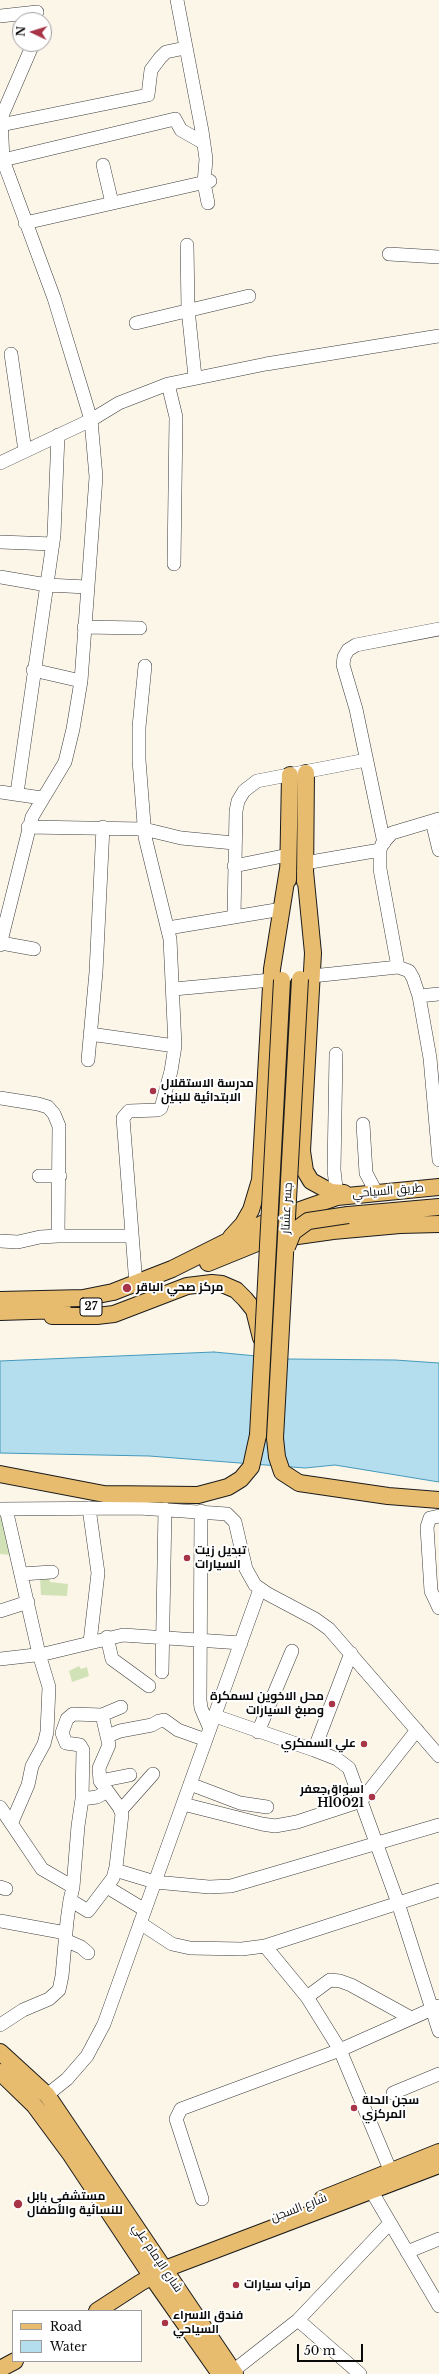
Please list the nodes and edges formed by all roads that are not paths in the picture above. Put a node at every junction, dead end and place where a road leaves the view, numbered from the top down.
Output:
1 (177, 0) edge
2 (37, 11) edge
3 (0, 16) edge
4 (185, 48) junction
5 (30, 52) edge
6 (1, 125) junction
7 (204, 143) junction
8 (3, 160) junction
9 (103, 165) dead end
10 (207, 182) junction
11 (112, 203) junction
12 (208, 203) dead end
13 (25, 223) junction
14 (187, 245) dead end
15 (389, 254) dead end
16 (439, 257) edge
17 (249, 296) dead end
18 (188, 309) junction
19 (136, 323) dead end
20 (439, 336) edge
21 (11, 354) dead end
22 (195, 378) junction
23 (168, 384) junction
24 (91, 420) junction
25 (58, 435) junction
26 (25, 451) junction
27 (0, 463) edge
28 (0, 542) edge
29 (53, 544) junction
30 (174, 564) dead end
31 (0, 577) edge
32 (47, 585) junction
33 (87, 587) junction
34 (84, 628) junction
35 (140, 628) dead end
36 (439, 629) edge
37 (145, 666) dead end
38 (33, 670) junction
39 (81, 681) junction
40 (366, 760) junction
41 (306, 772) junction
42 (290, 775) junction
43 (0, 792) edge
44 (17, 793) junction
45 (42, 798) junction
46 (436, 820) edge
47 (28, 827) junction
48 (103, 827) junction
49 (144, 829) junction
50 (234, 843) junction
51 (382, 847) junction
52 (439, 850) edge
53 (288, 862) junction
54 (234, 866) junction
55 (305, 867) junction
56 (282, 909) junction
57 (234, 917) junction
58 (168, 928) junction
59 (0, 944) edge
60 (34, 949) dead end
61 (398, 967) junction
62 (306, 978) junction
63 (277, 980) junction
64 (174, 989) junction
65 (439, 994) edge
66 (419, 996) junction
67 (90, 1034) junction
68 (174, 1046) junction
69 (336, 1054) dead end
70 (434, 1058) edge
71 (88, 1060) dead end
72 (0, 1098) edge
73 (363, 1124) dead end
74 (439, 1160) edge
75 (39, 1176) dead end
76 (60, 1176) junction
77 (439, 1187) edge
78 (376, 1192) junction
79 (342, 1194) junction
80 (439, 1207) edge
81 (439, 1224) edge
82 (58, 1236) junction
83 (131, 1236) junction
84 (0, 1240) edge
85 (217, 1247) junction
86 (283, 1266) junction
87 (136, 1285) junction
88 (0, 1300) edge
89 (0, 1313) edge
90 (263, 1356) junction
91 (0, 1474) edge
92 (439, 1500) edge
93 (89, 1508) junction
94 (3, 1509) edge
95 (165, 1509) junction
96 (201, 1511) junction
97 (434, 1517) edge
98 (52, 1572) dead end
99 (21, 1574) junction
100 (260, 1589) junction
101 (28, 1602) junction
102 (439, 1608) edge
103 (0, 1611) edge
104 (107, 1637) junction
105 (163, 1637) junction
106 (200, 1639) junction
107 (90, 1642) junction
108 (241, 1643) junction
109 (292, 1651) dead end
110 (351, 1653) junction
111 (39, 1654) junction
112 (0, 1659) edge
113 (162, 1672) dead end
114 (149, 1686) dead end
115 (121, 1707) dead end
116 (102, 1715) junction
117 (215, 1716) junction
118 (417, 1730) junction
119 (47, 1732) junction
120 (258, 1732) junction
121 (62, 1733) junction
122 (208, 1735) junction
123 (117, 1736) junction
124 (314, 1750) junction
125 (439, 1756) edge
126 (153, 1774) dead end
127 (130, 1775) dead end
128 (190, 1784) junction
129 (103, 1787) junction
130 (82, 1798) junction
131 (361, 1801) junction
132 (183, 1804) junction
133 (0, 1807) edge
134 (267, 1807) dead end
135 (121, 1810) junction
136 (12, 1822) junction
137 (439, 1825) edge
138 (377, 1843) junction
139 (115, 1870) junction
140 (155, 1882) junction
141 (73, 1887) junction
142 (107, 1887) junction
143 (439, 1890) edge
144 (70, 1900) junction
145 (398, 1904) junction
146 (145, 1910) junction
147 (0, 1921) edge
148 (140, 1923) junction
149 (65, 1936) junction
150 (265, 1946) junction
151 (88, 1953) dead end
152 (307, 1997) junction
153 (435, 2007) edge
154 (411, 2018) junction
155 (0, 2025) edge
156 (439, 2031) edge
157 (340, 2050) junction
158 (0, 2052) edge
159 (0, 2072) edge
160 (439, 2074) edge
161 (393, 2093) dead end
162 (41, 2100) junction
163 (439, 2152) edge
164 (439, 2165) edge
165 (401, 2173) junction
166 (372, 2192) junction
167 (202, 2199) dead end
168 (390, 2223) junction
169 (439, 2239) edge
170 (407, 2252) junction
171 (153, 2272) junction
172 (439, 2306) edge
173 (98, 2310) edge
174 (298, 2320) junction
175 (13, 2362) edge
176 (0, 2369) edge
177 (229, 2373) edge
178 (360, 2374) edge

1 - 4 street
2 - 3 street
4 - 6 street
4 - 7 street
5 - 6 street
6 - 8 street
7 - 8 street
7 - 10 street
8 - 13 street
9 - 11 street
10 - 11 street
10 - 12 street
11 - 13 street
13 - 24 street
14 - 18 street
15 - 16 street
17 - 18 street
18 - 19 street
18 - 22 street
20 - 22 street
21 - 26 street
22 - 23 street
23 - 24 street
23 - 30 street
24 - 25 street
24 - 33 street
25 - 26 street
25 - 29 street
26 - 27 street
28 - 29 street
29 - 32 street
31 - 32 street
32 - 33 street
32 - 38 street
33 - 34 street
34 - 35 street
34 - 39 street
36 - 40 street
37 - 49 street
38 - 39 street
38 - 44 street
39 - 45 street
40 - 41 street
40 - 51 street
41 - 42 street
41 - 55 main road
42 - 50 street
42 - 53 main road
43 - 44 street
44 - 45 street
45 - 47 street
46 - 51 street
46 - 52 street
47 - 48 street
47 - 59 street
48 - 49 street
48 - 67 street
49 - 50 street
49 - 58 street
50 - 54 street
51 - 55 street
51 - 61 street
53 - 54 street
53 - 56 main road
53 - 63 main road
54 - 57 street
55 - 62 main road
56 - 57 street
56 - 63 main road
57 - 58 street
58 - 64 street
59 - 60 street
61 - 62 street
61 - 66 street
62 - 79 main road
62 - 86 main road, جسر عشتار, bridge
63 - 64 street
63 - 85 main road
63 - 90 main road, جسر عشتار, bridge
64 - 68 street
65 - 66 street
66 - 70 street
67 - 68 street
67 - 71 street
68 - 83 street
69 - 79 street
70 - 74 street
72 - 76 street
73 - 78 street
75 - 76 street
76 - 82 street
77 - 78 main road, طريق السياحي
78 - 79 main road, طريق السياحي
79 - 85 main road
80 - 86 main road, bridge
81 - 89 main road, 27
82 - 83 street
82 - 84 street
83 - 87 street
85 - 87 main road, 27
86 - 92 main road, جسر عشتار, bridge
87 - 88 main road, 27
89 - 90 main road, bridge
90 - 91 main road, جسر عشتار, bridge
93 - 94 street
93 - 95 street
93 - 107 street
94 - 99 street
95 - 96 street
95 - 105 street
96 - 100 street
96 - 106 street
97 - 102 street
98 - 99 street
99 - 101 street
100 - 108 street
100 - 110 street
101 - 103 street
101 - 111 street
104 - 105 street
104 - 107 street
104 - 114 street
105 - 106 street
105 - 113 street
106 - 108 street
106 - 122 street
107 - 111 street
108 - 117 street
109 - 120 street
110 - 118 street
110 - 124 street
111 - 112 street
111 - 119 street
115 - 116 street
116 - 121 street
116 - 123 street
117 - 120 street
117 - 122 street
118 - 125 street
118 - 131 street
119 - 121 street
119 - 136 street
120 - 124 street
121 - 130 street
122 - 123 street
122 - 128 street
123 - 129 street
124 - 131 street
126 - 135 street
127 - 129 street
128 - 132 street
128 - 134 street
129 - 130 street
129 - 135 street
130 - 141 street
131 - 132 street
131 - 138 street
132 - 140 street
133 - 136 street
135 - 139 street
136 - 141 street
137 - 138 street
138 - 140 street
138 - 145 street
139 - 140 street
139 - 142 street
140 - 146 street
141 - 144 street
142 - 144 street
142 - 146 street
143 - 145 street
144 - 149 street
145 - 150 street
145 - 153 street
146 - 148 street
147 - 149 street
148 - 150 street
148 - 162 street
149 - 151 street
149 - 155 street
150 - 152 street
152 - 154 street
152 - 157 street
153 - 154 street
153 - 156 street
154 - 157 street
157 - 165 street
157 - 167 street
158 - 162 main road, شارع الإمام علي
159 - 162 main road, شارع الإمام علي
160 - 161 street
162 - 171 main road, شارع الإمام علي
163 - 165 main road, شارع السجن
164 - 165 main road, شارع السجن
165 - 166 main road, شارع السجن
165 - 171 main road, شارع السجن
166 - 168 street
166 - 171 main road, شارع السجن
168 - 170 street
168 - 174 street
169 - 170 street
170 - 172 street
171 - 173 main road
171 - 177 main road, شارع الإمام علي
174 - 177 street
174 - 178 street
175 - 176 main road

